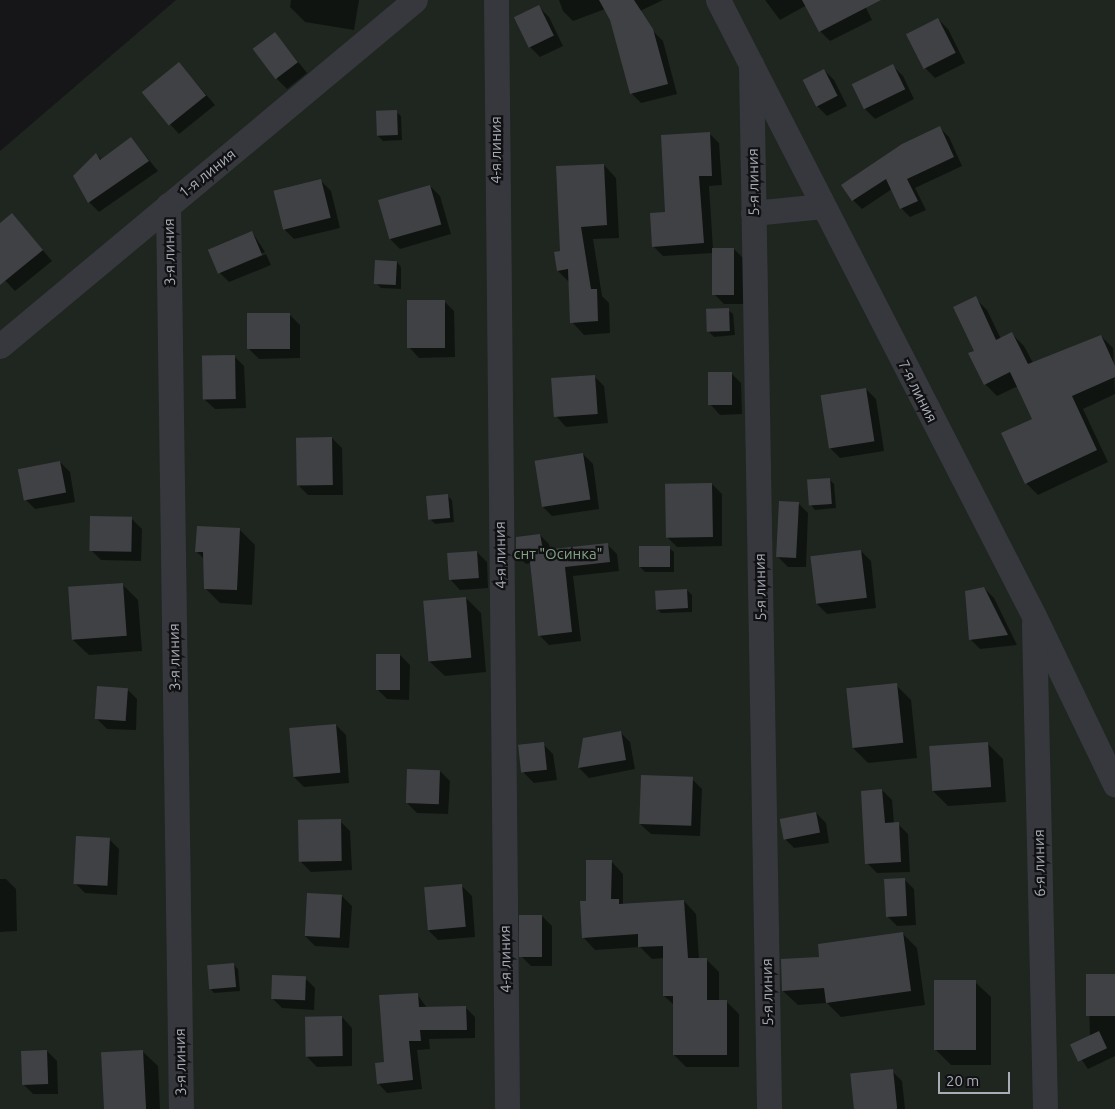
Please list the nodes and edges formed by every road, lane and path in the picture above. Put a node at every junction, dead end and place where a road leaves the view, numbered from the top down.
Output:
1 (415, 0) edge
2 (496, 0) edge
3 (718, 0) edge
4 (750, 64) junction
5 (168, 204) junction
6 (823, 206) junction
7 (753, 213) junction
8 (0, 346) edge
9 (1034, 616) junction
10 (1115, 784) edge
11 (181, 1109) edge
12 (507, 1109) edge
13 (769, 1109) edge
14 (1045, 1109) edge

1 - 5 street, 1-я линия
2 - 12 street, 4-я линия
3 - 4 street, 7-я линия
4 - 6 street, 7-я линия
4 - 7 street, 5-я линия
5 - 8 street, 1-я линия
5 - 11 street, 3-я линия
6 - 7 street
6 - 9 street, 7-я линия
7 - 13 street, 5-я линия
9 - 10 street, 7-я линия
9 - 14 street, 6-я линия

